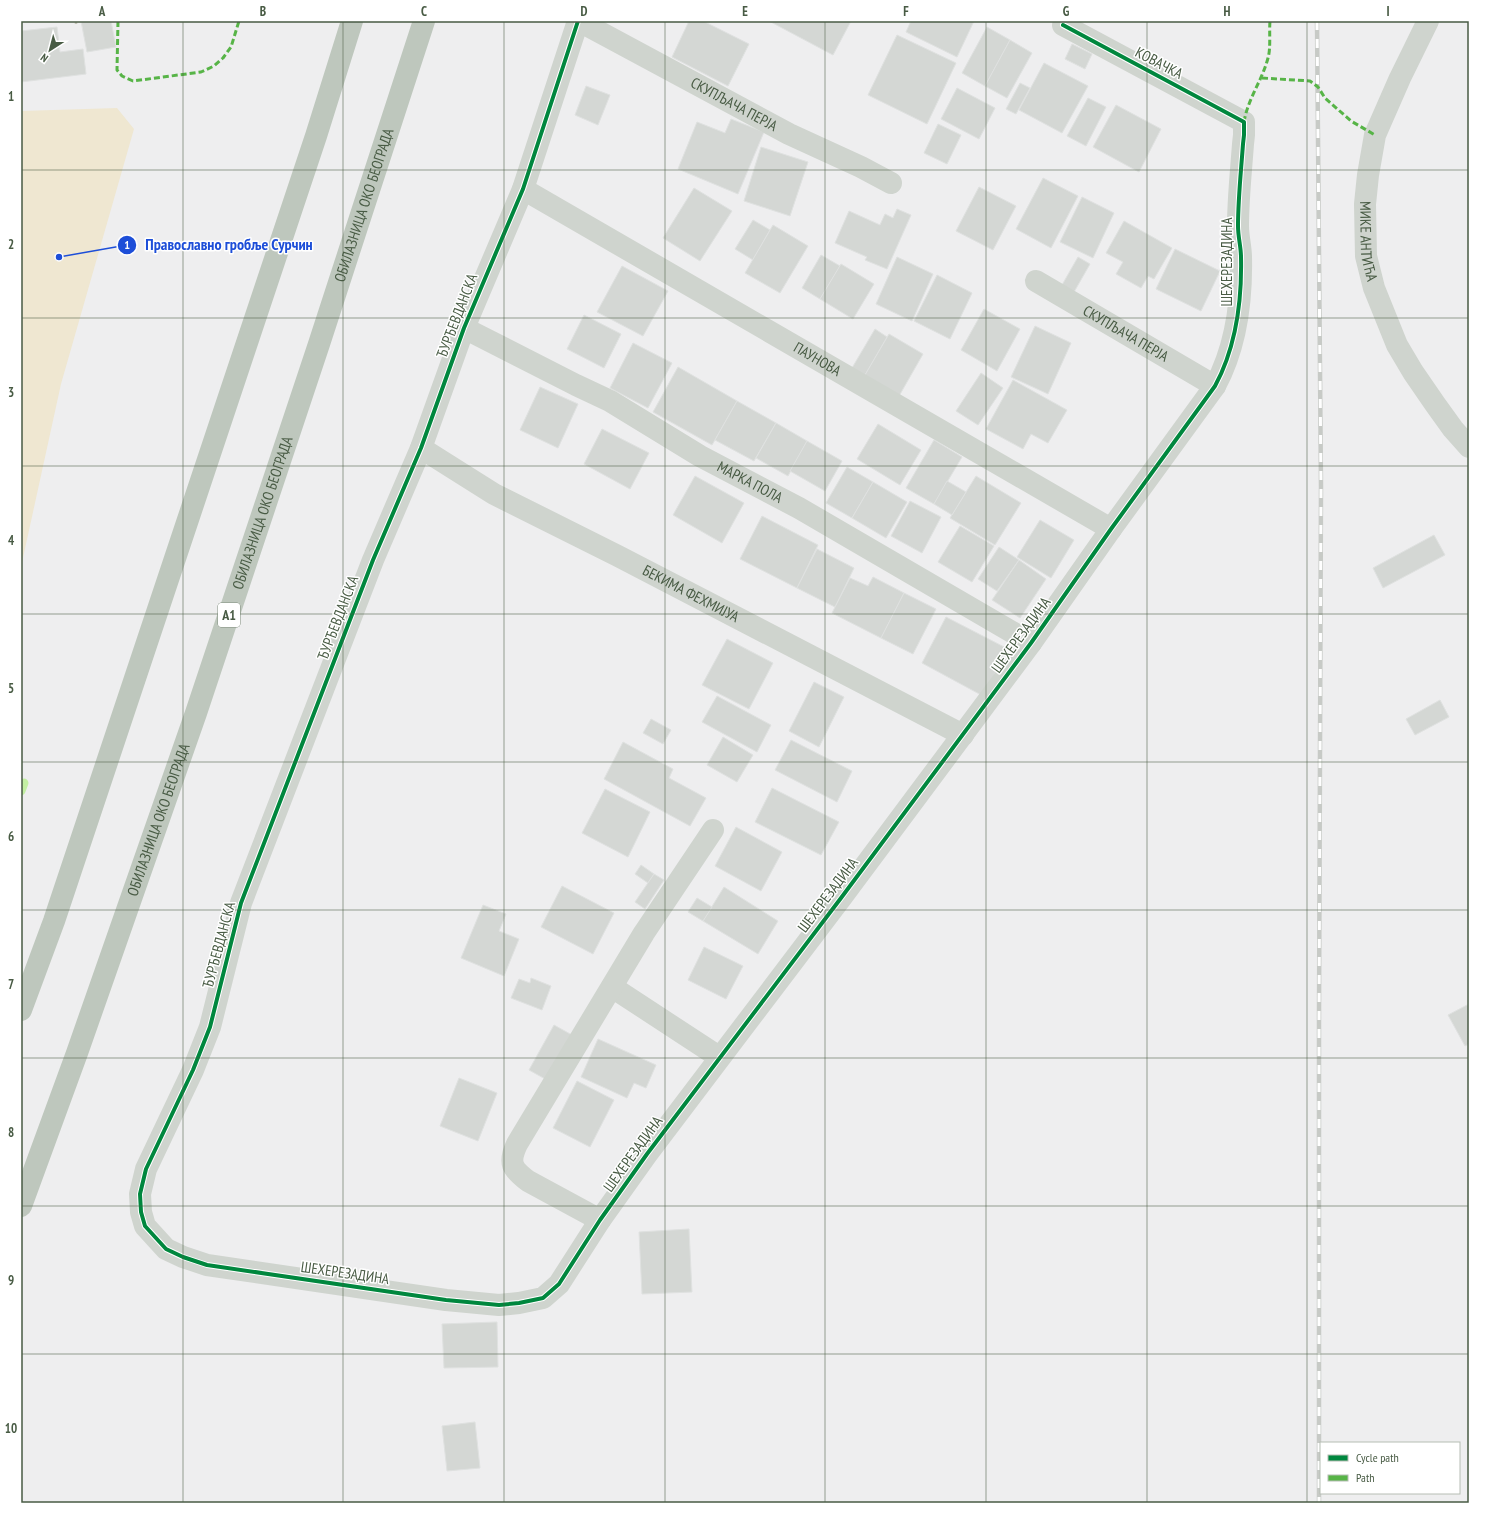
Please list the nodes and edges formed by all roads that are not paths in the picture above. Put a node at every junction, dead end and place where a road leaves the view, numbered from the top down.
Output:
1 (352, 21) edge
2 (424, 21) edge
3 (579, 21) edge
4 (1428, 21) edge
5 (1063, 25) dead end
6 (1244, 122) joint
7 (891, 183) dead end
8 (523, 189) junction
9 (1036, 281) dead end
10 (464, 328) junction
11 (1215, 386) junction
12 (1469, 447) edge
13 (421, 448) junction
14 (1111, 529) junction
15 (1031, 643) junction
16 (963, 735) junction
17 (713, 830) dead end
18 (612, 987) junction
19 (21, 1010) edge
20 (719, 1057) junction
21 (21, 1206) edge
22 (600, 1220) junction
23 (145, 1226) joint

1 - 19 highway
2 - 21 highway, ОБИЛАЗНИЦА ОКО БЕОГРАДА / A1
3 - 7 street, СКУПЉАЧА ПЕРЈА
3 - 8 street, ЂУРЂЕВДАНСКА
4 - 12 street, МИКЕ АНТИЋА
5 - 6 street, КОВАЧКА
6 - 11 street, ШЕХЕРЕЗАДИНА
8 - 10 street, ЂУРЂЕВДАНСКА
8 - 14 street, ПАУНОВА
9 - 11 street, СКУПЉАЧА ПЕРЈА
10 - 13 street, ЂУРЂЕВДАНСКА
10 - 15 street, МАРКА ПОЛА
11 - 14 street, ШЕХЕРЕЗАДИНА
13 - 16 street, БЕКИМА ФЕХМИЈУА
13 - 23 street, ЂУРЂЕВДАНСКА
14 - 15 street, ШЕХЕРЕЗАДИНА
15 - 16 street, ШЕХЕРЕЗАДИНА
16 - 20 street, ШЕХЕРЕЗАДИНА
17 - 18 street
18 - 20 street
18 - 22 street
20 - 22 street, ШЕХЕРЕЗАДИНА
22 - 23 street, ШЕХЕРЕЗАДИНА

